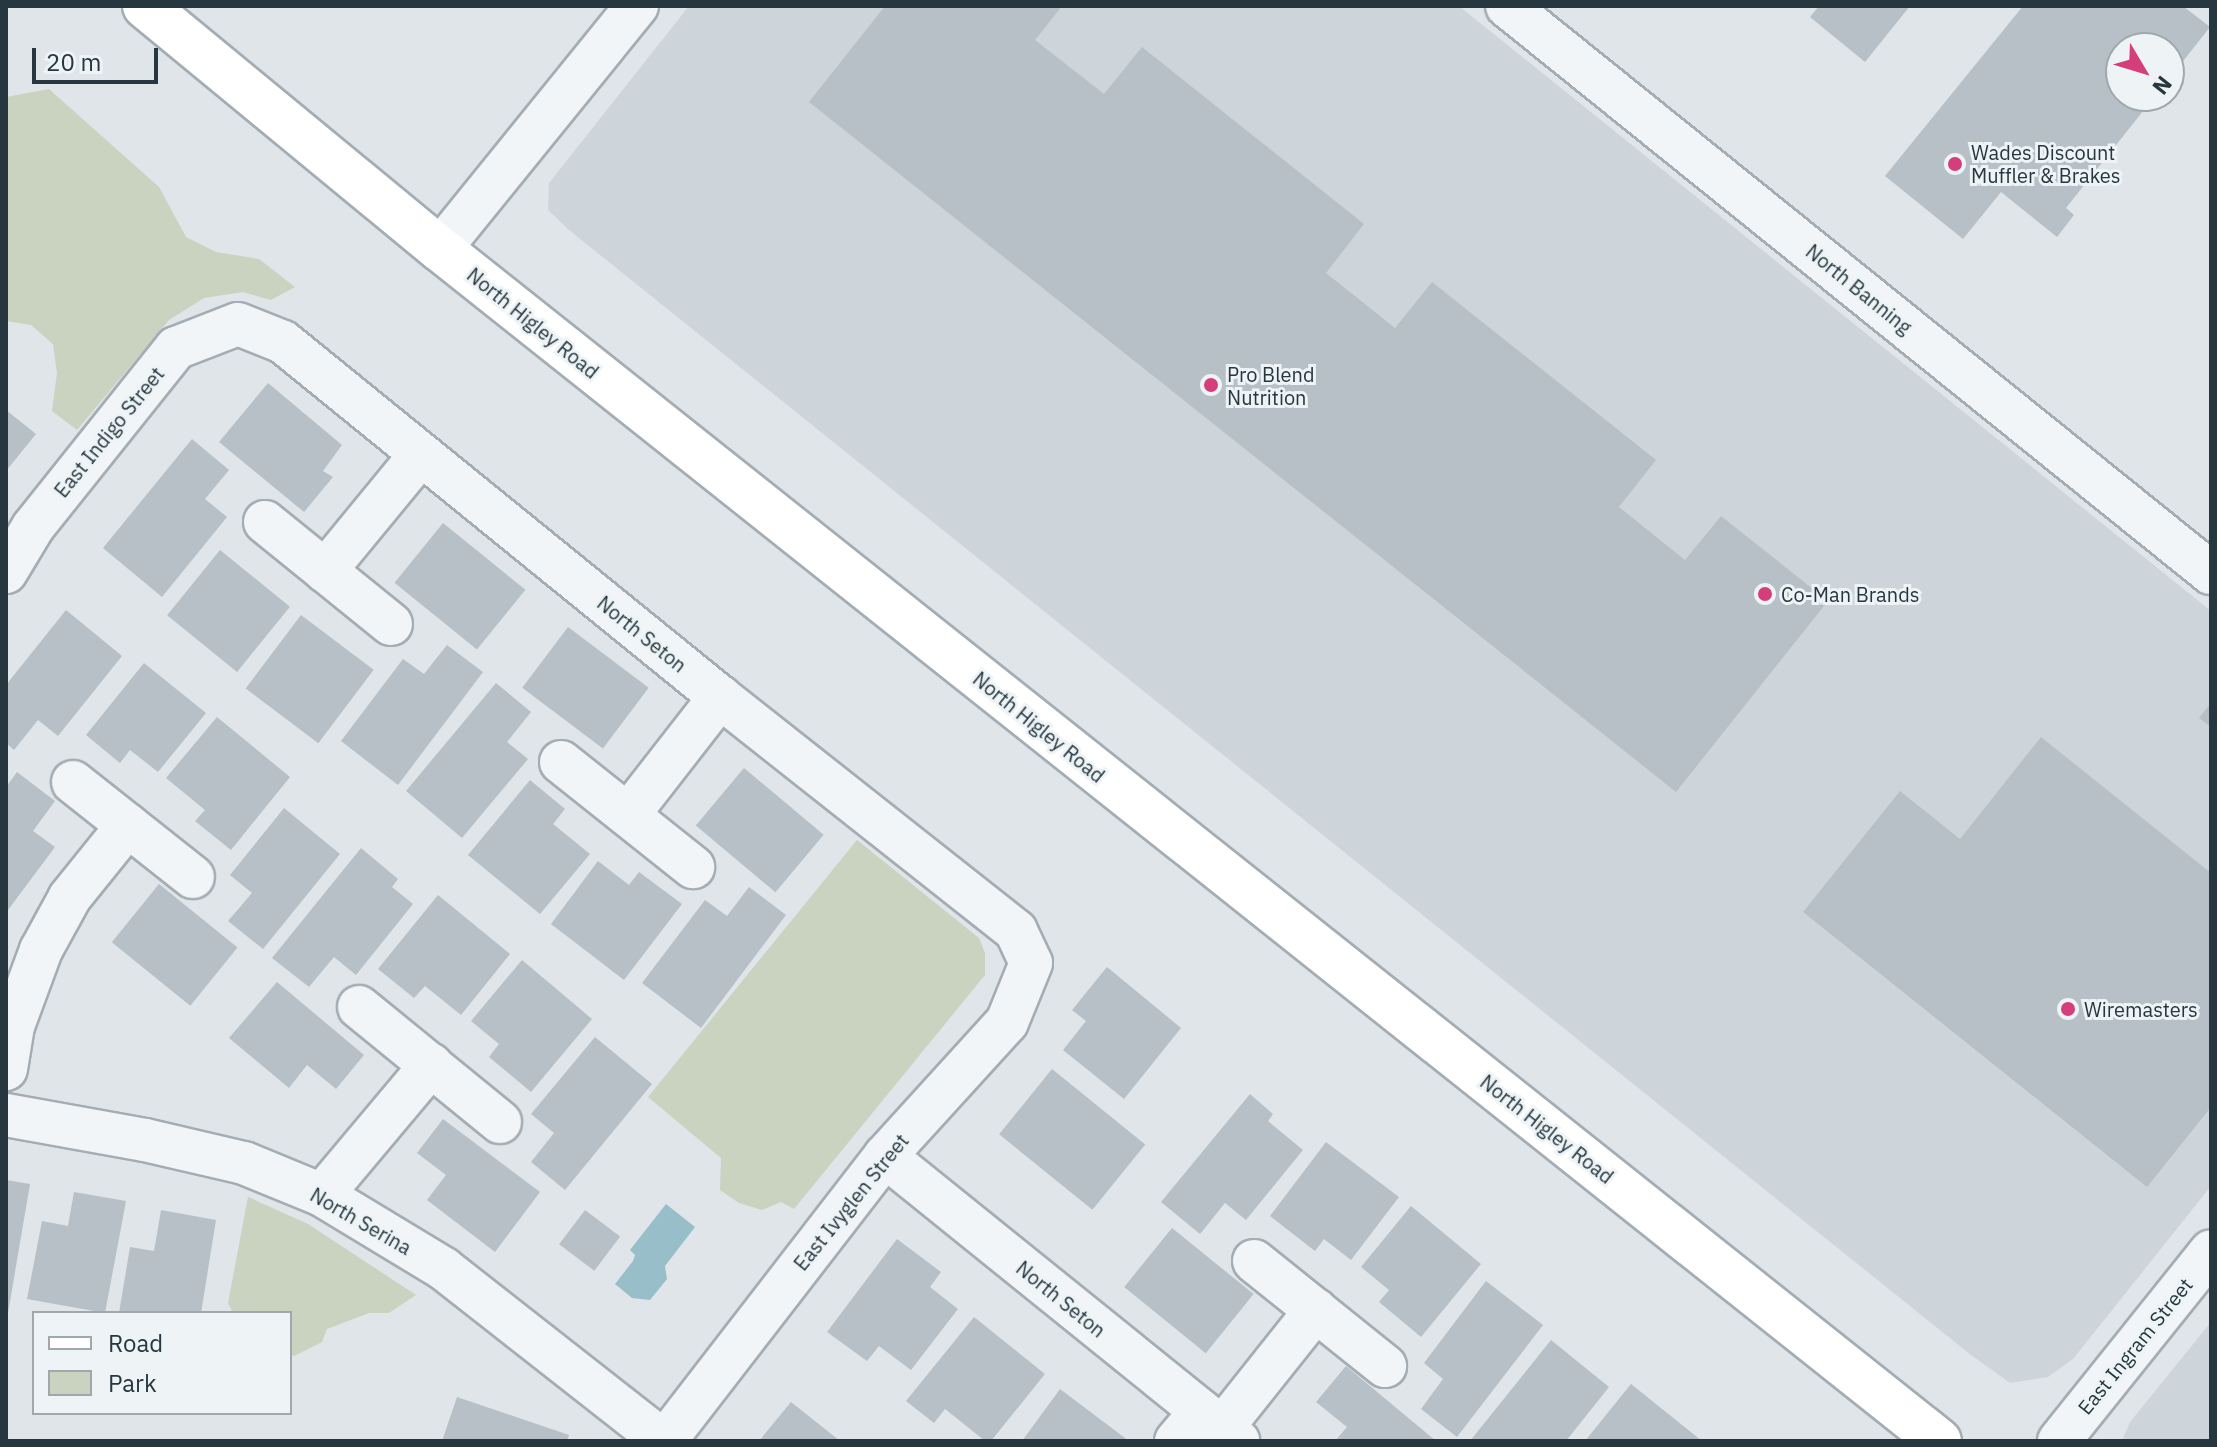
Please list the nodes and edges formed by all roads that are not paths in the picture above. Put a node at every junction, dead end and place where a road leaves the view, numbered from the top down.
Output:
1 (145, 6) edge
2 (637, 6) edge
3 (1507, 6) edge
4 (440, 249) junction
5 (238, 324) joint
6 (421, 454) junction
7 (265, 522) dead end
8 (325, 571) junction
9 (6, 572) edge
10 (2211, 573) edge
11 (391, 624) dead end
12 (720, 697) junction
13 (561, 762) dead end
14 (73, 782) dead end
15 (628, 815) junction
16 (128, 825) junction
17 (693, 867) dead end
18 (193, 877) dead end
19 (1031, 963) joint
20 (359, 1007) dead end
21 (431, 1065) junction
22 (6, 1069) edge
23 (6, 1115) edge
24 (500, 1122) dead end
25 (885, 1156) junction
26 (322, 1195) junction
27 (2211, 1251) edge
28 (1254, 1261) dead end
29 (1316, 1310) junction
30 (1385, 1366) dead end
31 (1209, 1430) edge
32 (664, 1441) edge
33 (1939, 1441) edge
34 (2059, 1441) edge

1 - 4 main road, North Higley Road
2 - 4 street
3 - 10 street, North Banning
4 - 33 main road, North Higley Road
5 - 6 street, North Seton
5 - 9 street, East Indigo Street
6 - 8 street
6 - 12 street, North Seton
7 - 8 street
8 - 11 street
12 - 15 street
12 - 19 street, North Seton
13 - 15 street
14 - 16 street
15 - 17 street
16 - 18 street
16 - 22 street
19 - 25 street, East Ivyglen Street
20 - 21 street
21 - 24 street
21 - 26 street
23 - 26 street, North Serina
25 - 31 street, North Seton
25 - 32 street, East Ivyglen Street
26 - 32 street, North Serina
27 - 34 street, East Ingram Street
28 - 29 street
29 - 30 street
29 - 31 street

